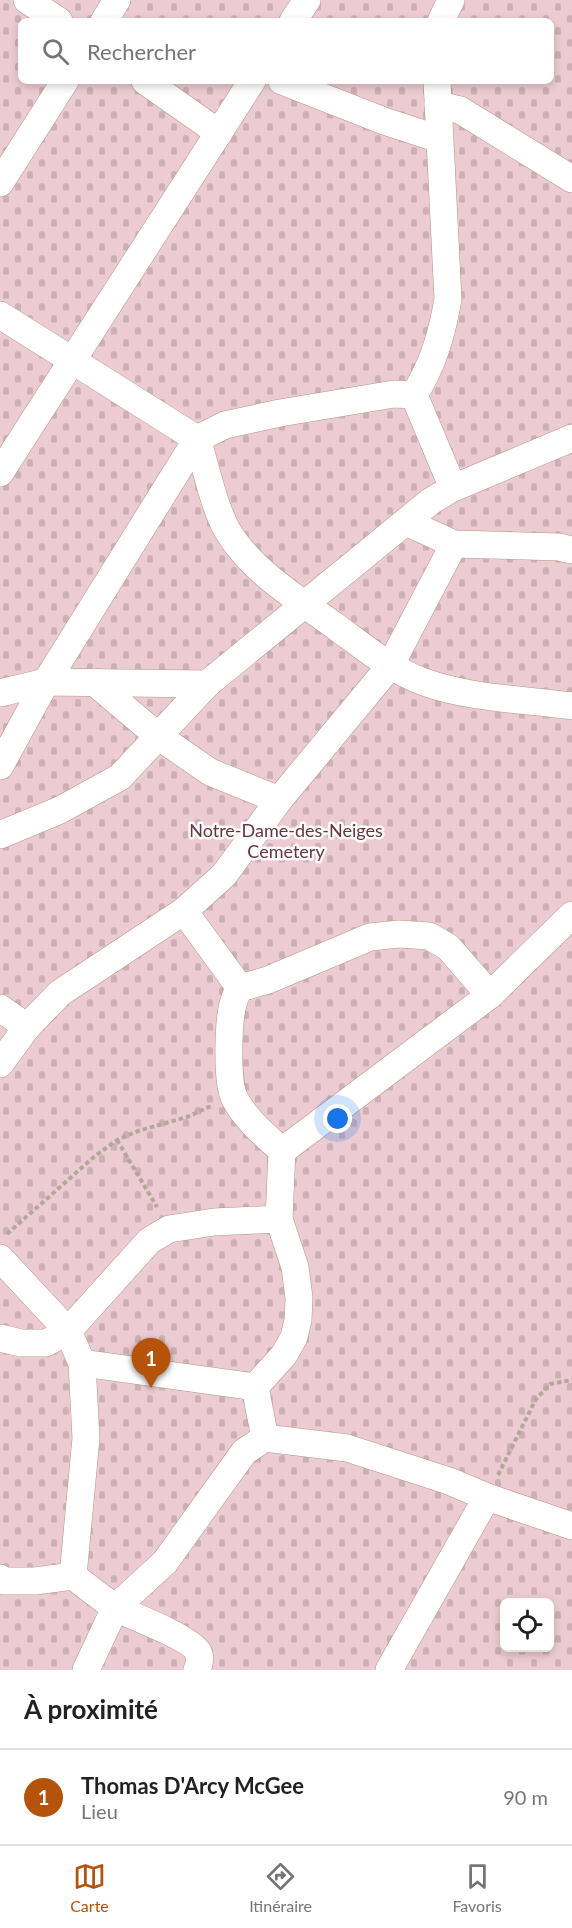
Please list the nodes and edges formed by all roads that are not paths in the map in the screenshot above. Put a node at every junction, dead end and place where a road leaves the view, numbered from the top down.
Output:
1 (27, 0) edge
2 (117, 0) edge
3 (307, 0) edge
4 (452, 0) edge
5 (54, 18) edge
6 (106, 18) edge
7 (295, 18) edge
8 (443, 18) edge
9 (63, 84) edge
10 (149, 84) edge
11 (250, 84) edge
12 (290, 84) edge
13 (438, 93) edge
14 (219, 134) junction
15 (439, 139) junction
16 (572, 179) edge
17 (0, 183) edge
18 (0, 315) edge
19 (73, 360) junction
20 (414, 395) junction
21 (572, 438) edge
22 (198, 439) junction
23 (0, 473) edge
24 (453, 488) junction
25 (406, 522) junction
26 (454, 544) junction
27 (572, 550) edge
28 (306, 605) junction
29 (390, 666) junction
30 (46, 682) junction
31 (94, 682) junction
32 (207, 684) junction
33 (0, 693) edge
34 (572, 706) edge
35 (158, 736) junction
36 (0, 766) edge
37 (279, 800) junction
38 (0, 835) edge
39 (184, 911) junction
40 (572, 915) edge
41 (240, 988) junction
42 (490, 995) junction
43 (0, 1008) edge
44 (27, 1027) junction
45 (0, 1064) edge
46 (282, 1151) junction
47 (279, 1219) junction
48 (0, 1258) edge
49 (68, 1331) junction
50 (7, 1346) edge
51 (82, 1363) junction
52 (255, 1387) junction
53 (265, 1437) junction
54 (487, 1497) junction
55 (572, 1526) edge
56 (73, 1576) junction
57 (0, 1578) edge
58 (115, 1608) junction
59 (86, 1670) edge
60 (197, 1670) edge
61 (389, 1670) edge

1 - 5 lane
2 - 6 lane
3 - 7 lane
4 - 8 lane
9 - 17 lane
10 - 14 lane
11 - 14 lane
12 - 15 lane
13 - 15 lane
13 - 16 lane
14 - 19 lane
15 - 20 lane
18 - 19 lane
19 - 22 lane
19 - 23 lane
20 - 22 lane
20 - 24 lane
21 - 24 lane
22 - 28 lane
22 - 30 lane
24 - 25 lane
25 - 26 lane
25 - 28 lane
26 - 27 lane
26 - 29 lane
28 - 29 lane
28 - 32 lane
29 - 34 lane
29 - 37 lane
30 - 31 lane
30 - 33 lane
30 - 36 lane
31 - 32 lane
31 - 35 lane
32 - 35 lane
35 - 37 lane
35 - 38 lane
37 - 39 lane
39 - 41 lane
39 - 44 lane
40 - 42 lane
41 - 42 lane
41 - 46 lane
42 - 46 lane
43 - 44 lane
44 - 45 lane
46 - 47 lane
47 - 49 lane
47 - 52 lane
48 - 49 lane
49 - 50 lane
49 - 51 lane
51 - 52 lane
51 - 56 lane
52 - 53 lane
53 - 54 lane
53 - 58 lane
54 - 55 lane
54 - 61 lane
56 - 57 lane
56 - 58 lane
58 - 59 lane
58 - 60 lane

